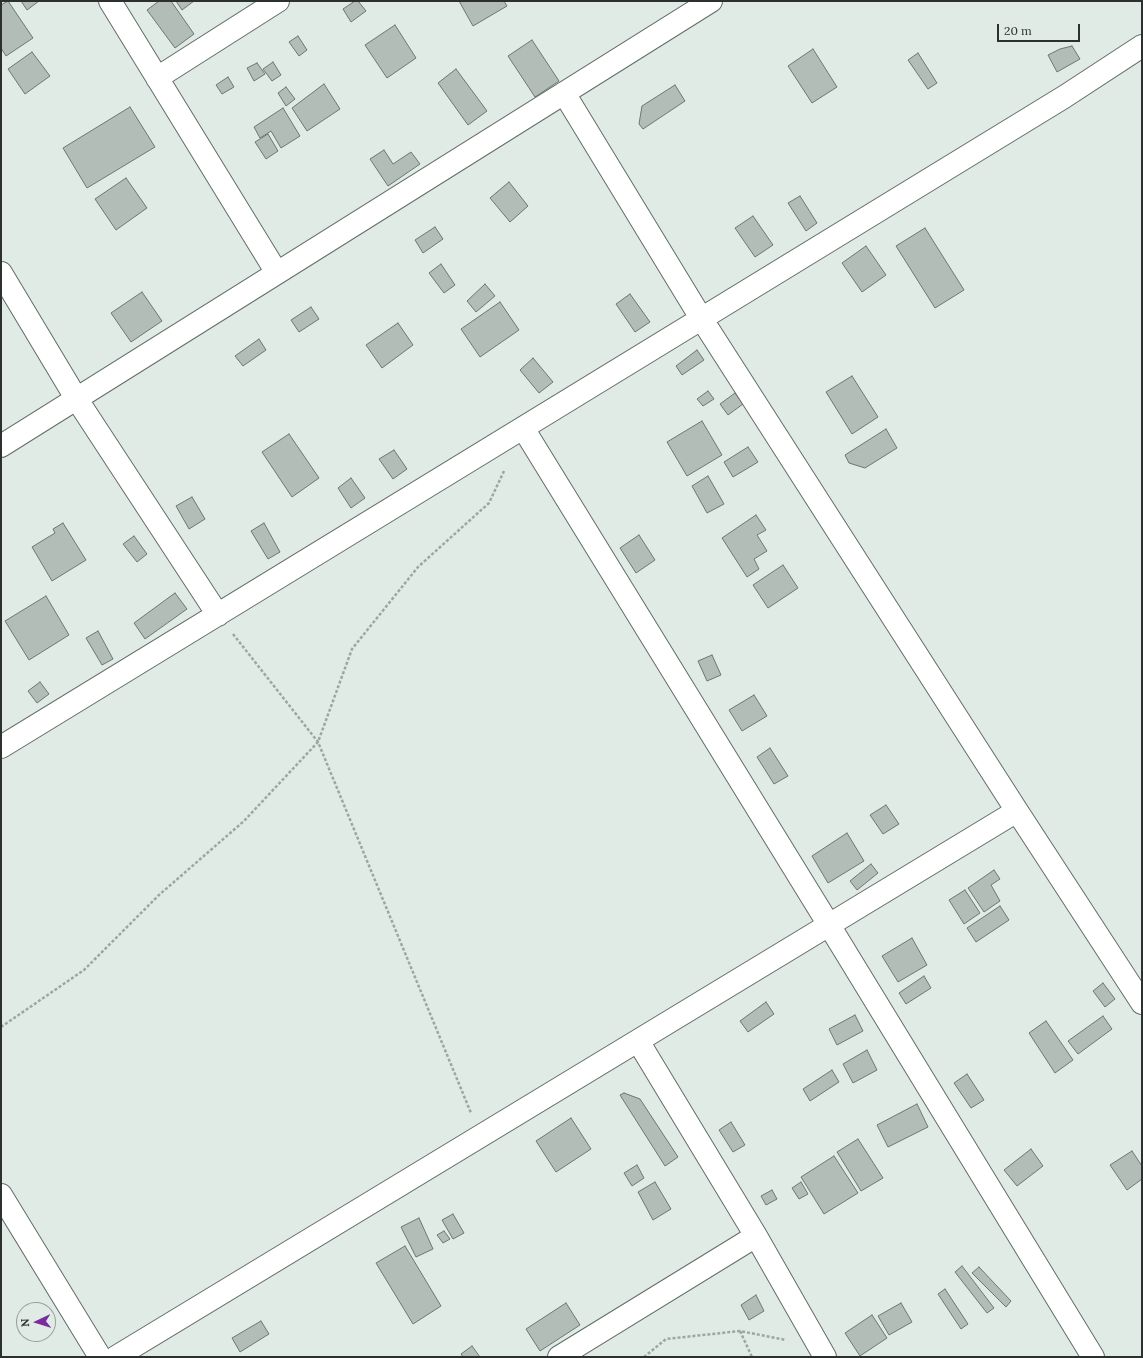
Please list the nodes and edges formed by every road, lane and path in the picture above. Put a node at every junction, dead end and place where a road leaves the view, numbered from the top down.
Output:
1 (110, 1) edge
2 (278, 1) edge
3 (711, 1) edge
4 (1142, 46) edge
5 (157, 78) junction
6 (564, 93) junction
7 (1, 273) edge
8 (277, 273) junction
9 (701, 318) junction
10 (76, 398) junction
11 (523, 428) junction
12 (1, 446) edge
13 (505, 469) dead end
14 (218, 615) junction
15 (318, 742) junction
16 (1, 747) edge
17 (1017, 812) junction
18 (830, 925) junction
19 (1142, 1003) edge
20 (1, 1027) edge
21 (638, 1041) junction
22 (480, 1137) junction
23 (1, 1195) edge
24 (756, 1236) junction
25 (740, 1331) junction
26 (822, 1352) edge
27 (100, 1357) edge
28 (116, 1357) edge
29 (559, 1357) edge
30 (644, 1357) edge
31 (752, 1357) edge
32 (1093, 1357) edge

1 - 5 street
2 - 5 street
3 - 6 street
4 - 9 street
5 - 8 street
6 - 8 street
6 - 9 street
7 - 10 street
8 - 10 street
9 - 11 street
9 - 17 street
10 - 12 street
10 - 14 street
11 - 14 street
11 - 18 street
13 - 15 path
14 - 15 path
14 - 16 street
15 - 20 path
15 - 22 path
17 - 18 street
17 - 19 street
18 - 21 street
18 - 32 street
21 - 22 street
21 - 24 street
22 - 28 street
23 - 27 street
24 - 26 street
24 - 29 street
25 - 26 path
25 - 30 path
25 - 31 path

